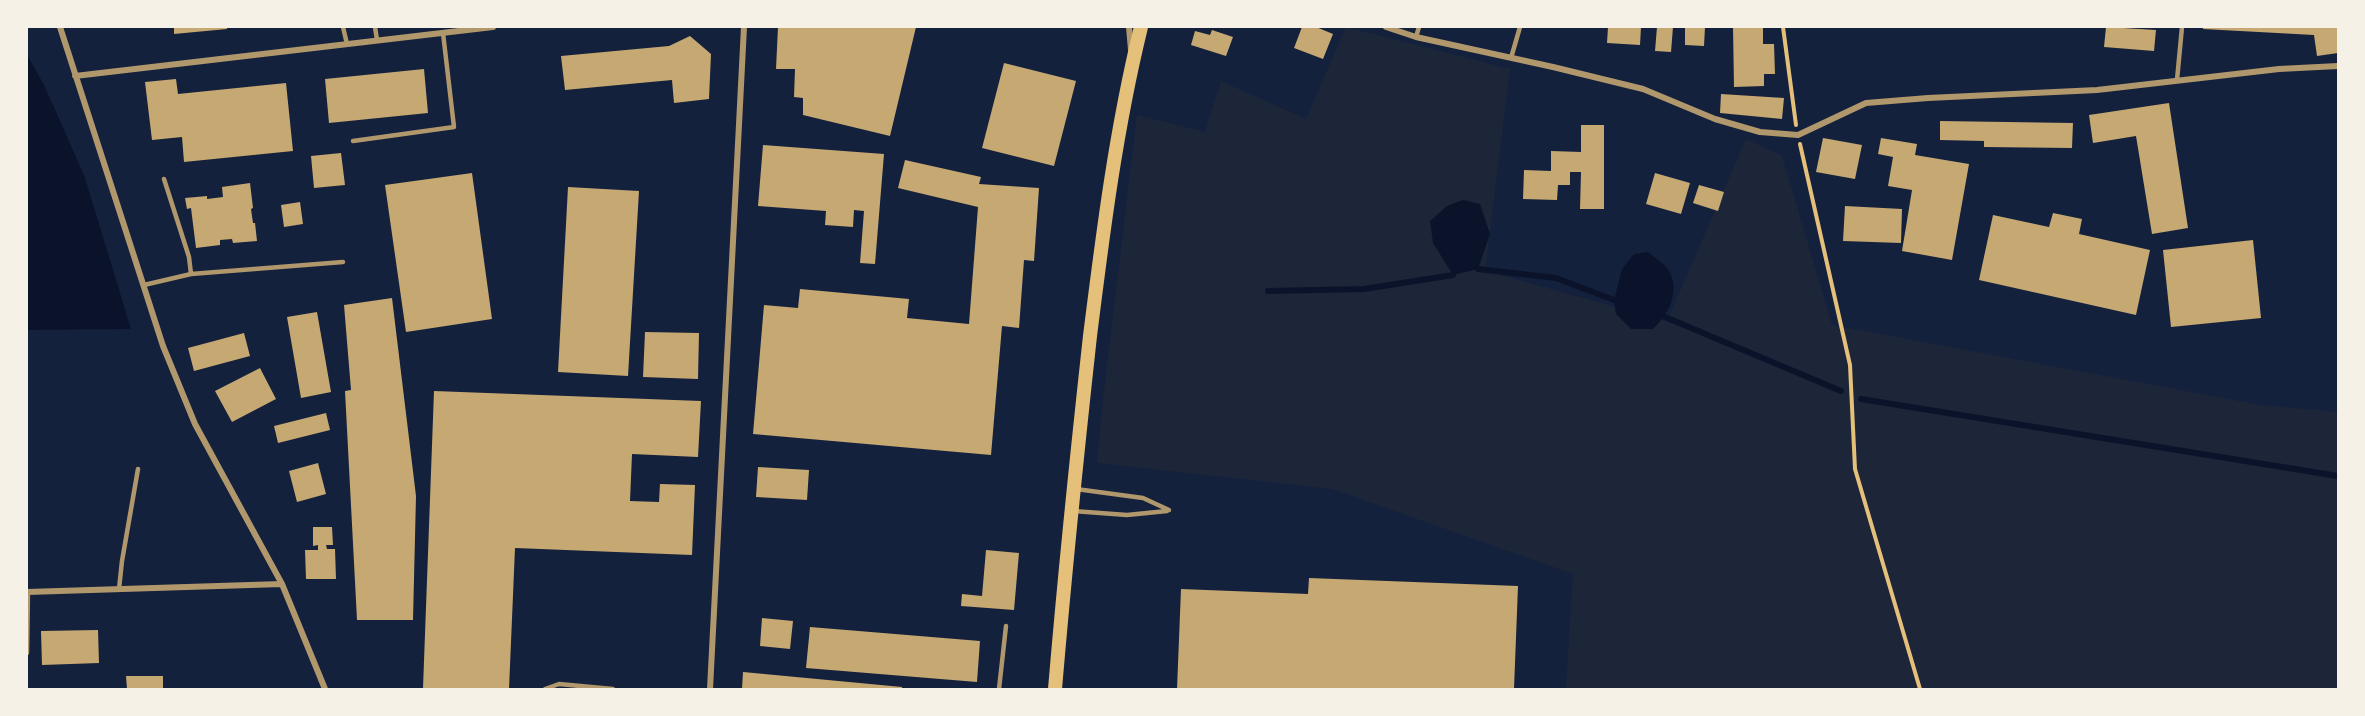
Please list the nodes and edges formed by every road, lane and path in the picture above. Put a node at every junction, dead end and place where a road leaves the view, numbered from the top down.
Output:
1 (60, 27) edge
2 (343, 27) edge
3 (375, 27) edge
4 (493, 27) edge
5 (744, 27) edge
6 (1129, 27) edge
7 (1141, 27) edge
8 (1386, 27) edge
9 (1419, 27) edge
10 (1520, 27) edge
11 (1783, 27) edge
12 (2182, 27) edge
13 (458, 29) edge
14 (443, 33) junction
15 (1416, 37) junction
16 (377, 40) junction
17 (347, 44) junction
18 (1511, 58) junction
19 (1132, 63) junction
20 (2338, 66) edge
21 (75, 76) junction
22 (2177, 81) junction
23 (1798, 135) junction
24 (353, 141) dead end
25 (164, 178) dead end
26 (343, 262) dead end
27 (191, 274) junction
28 (144, 285) junction
29 (138, 468) dead end
30 (1073, 488) junction
31 (1071, 511) junction
32 (282, 584) junction
33 (119, 589) junction
34 (28, 592) edge
35 (1006, 626) dead end
36 (27, 653) edge
37 (325, 689) edge
38 (545, 689) edge
39 (613, 689) edge
40 (710, 689) edge
41 (999, 689) edge
42 (1055, 689) edge
43 (1920, 689) edge

1 - 21 street
2 - 17 lane
3 - 16 lane
4 - 13 street
5 - 40 street
6 - 19 street
7 - 19 main road
8 - 15 street
9 - 15 lane
10 - 18 lane
11 - 23 path
12 - 22 lane
13 - 14 street
14 - 16 street
14 - 24 lane
15 - 18 street
16 - 17 street
17 - 21 street
18 - 23 street
19 - 30 main road
20 - 22 street
21 - 28 street
22 - 23 street
23 - 43 path
25 - 27 lane
26 - 27 lane
27 - 28 lane
28 - 32 street
29 - 33 lane
30 - 31 main road
30 - 31 lane
31 - 42 main road
32 - 33 street
32 - 37 street
33 - 34 street
34 - 36 lane
35 - 41 lane
38 - 39 lane

